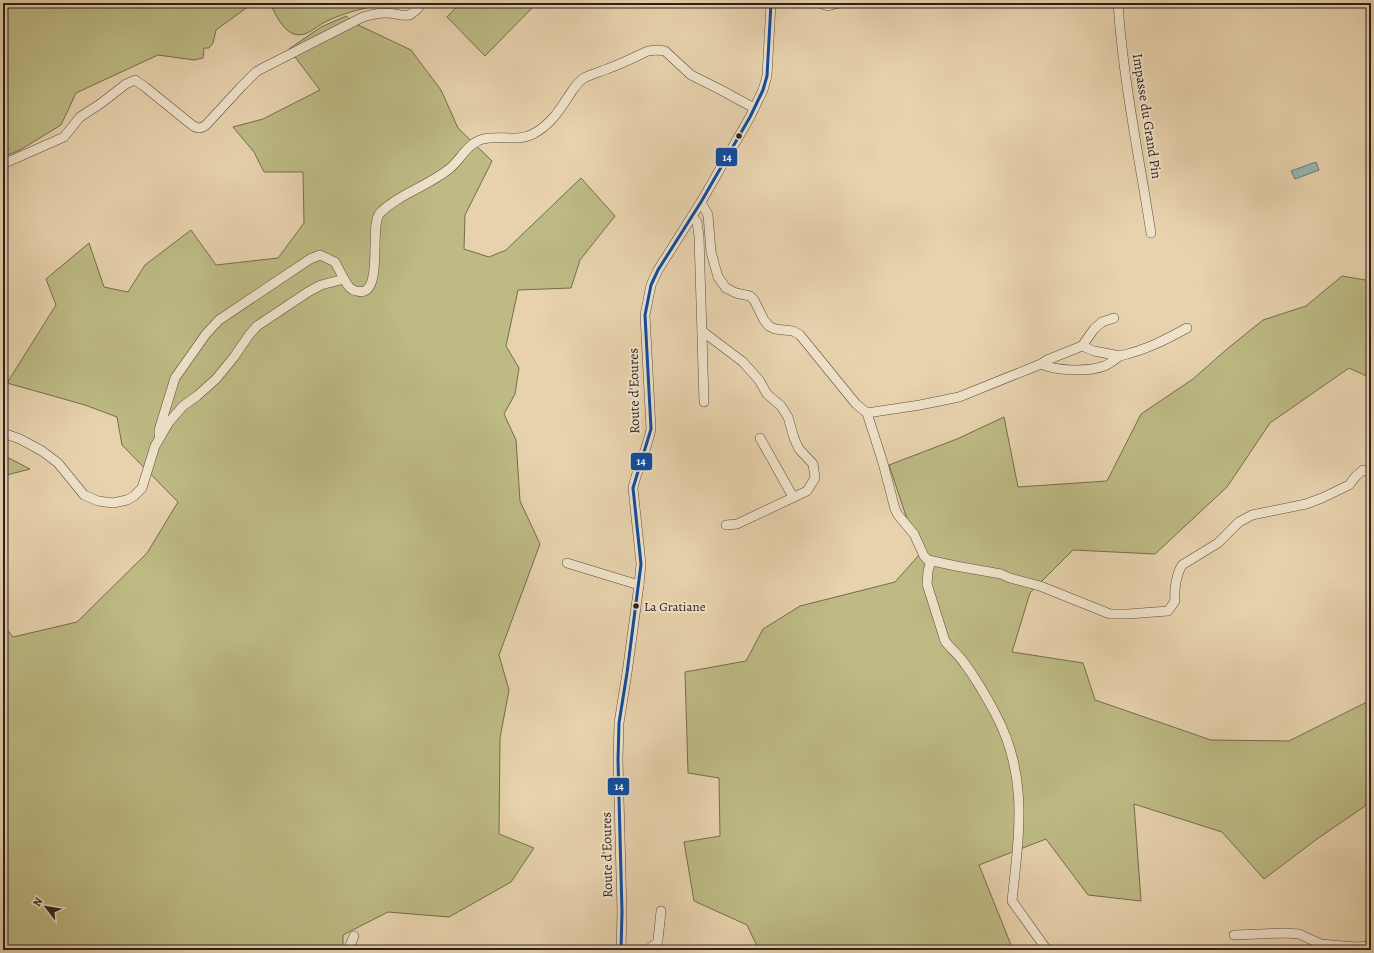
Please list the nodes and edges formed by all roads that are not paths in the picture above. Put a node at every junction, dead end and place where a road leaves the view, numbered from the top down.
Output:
1 (422, 3) edge
2 (771, 3) edge
3 (820, 3) edge
4 (839, 3) edge
5 (1118, 3) edge
6 (754, 108) junction
7 (3, 164) edge
8 (701, 202) junction
9 (692, 216) junction
10 (685, 227) junction
11 (1151, 233) dead end
12 (699, 236) junction
13 (344, 279) junction
14 (1114, 318) dead end
15 (1187, 328) dead end
16 (702, 331) junction
17 (1082, 346) junction
18 (1120, 356) junction
19 (1041, 364) junction
20 (704, 402) dead end
21 (867, 413) junction
22 (3, 433) edge
23 (760, 438) dead end
24 (159, 439) junction
25 (1371, 473) edge
26 (793, 497) junction
27 (726, 524) dead end
28 (932, 561) junction
29 (567, 563) dead end
30 (639, 584) junction
31 (661, 911) dead end
32 (1234, 934) dead end
33 (354, 936) dead end
34 (1371, 946) edge
35 (350, 950) edge
36 (621, 950) edge
37 (647, 950) edge
38 (1047, 950) edge

1 - 7 street
2 - 6 street, Route d'Eoures
3 - 4 street
5 - 11 street, Impasse du Grand Pin
6 - 8 street, Route d'Eoures
6 - 13 street
8 - 9 street, Route d'Eoures
8 - 21 street
9 - 10 street, Route d'Eoures
9 - 12 street
10 - 12 street
10 - 30 street, Route d'Eoures
12 - 16 street
13 - 24 street
13 - 24 street
14 - 17 street
15 - 18 street
16 - 20 street
16 - 26 street
17 - 18 street
17 - 19 street
18 - 19 street
19 - 21 street
21 - 28 street
22 - 24 street
23 - 26 street
25 - 28 street
26 - 27 street
28 - 38 street
29 - 30 street
30 - 36 street, Route d'Eoures
31 - 37 street
32 - 34 street
33 - 35 street

